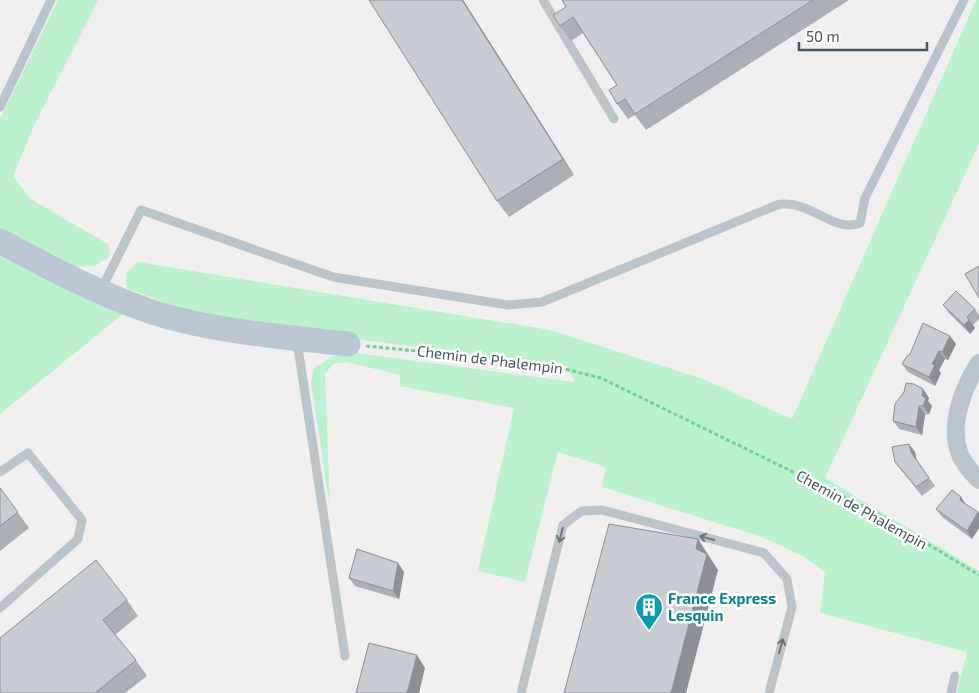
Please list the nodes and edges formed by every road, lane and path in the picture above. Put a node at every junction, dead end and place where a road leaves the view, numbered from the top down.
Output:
1 (51, 0) edge
2 (543, 0) edge
3 (964, 0) edge
4 (0, 107) edge
5 (614, 118) edge
6 (0, 241) edge
7 (100, 292) junction
8 (296, 338) junction
9 (348, 344) joint
10 (979, 363) edge
11 (0, 472) edge
12 (979, 480) edge
13 (979, 575) edge
14 (0, 608) edge
15 (345, 656) dead end
16 (955, 676) dead end
17 (521, 693) edge
18 (768, 693) edge
19 (951, 693) edge

1 - 4 lane
2 - 5 lane
3 - 7 lane
6 - 7 street
7 - 8 street
8 - 9 street
8 - 15 lane
9 - 13 path, Chemin de Phalempin
10 - 12 street
11 - 14 lane
16 - 19 lane
18 -> 17 lane

